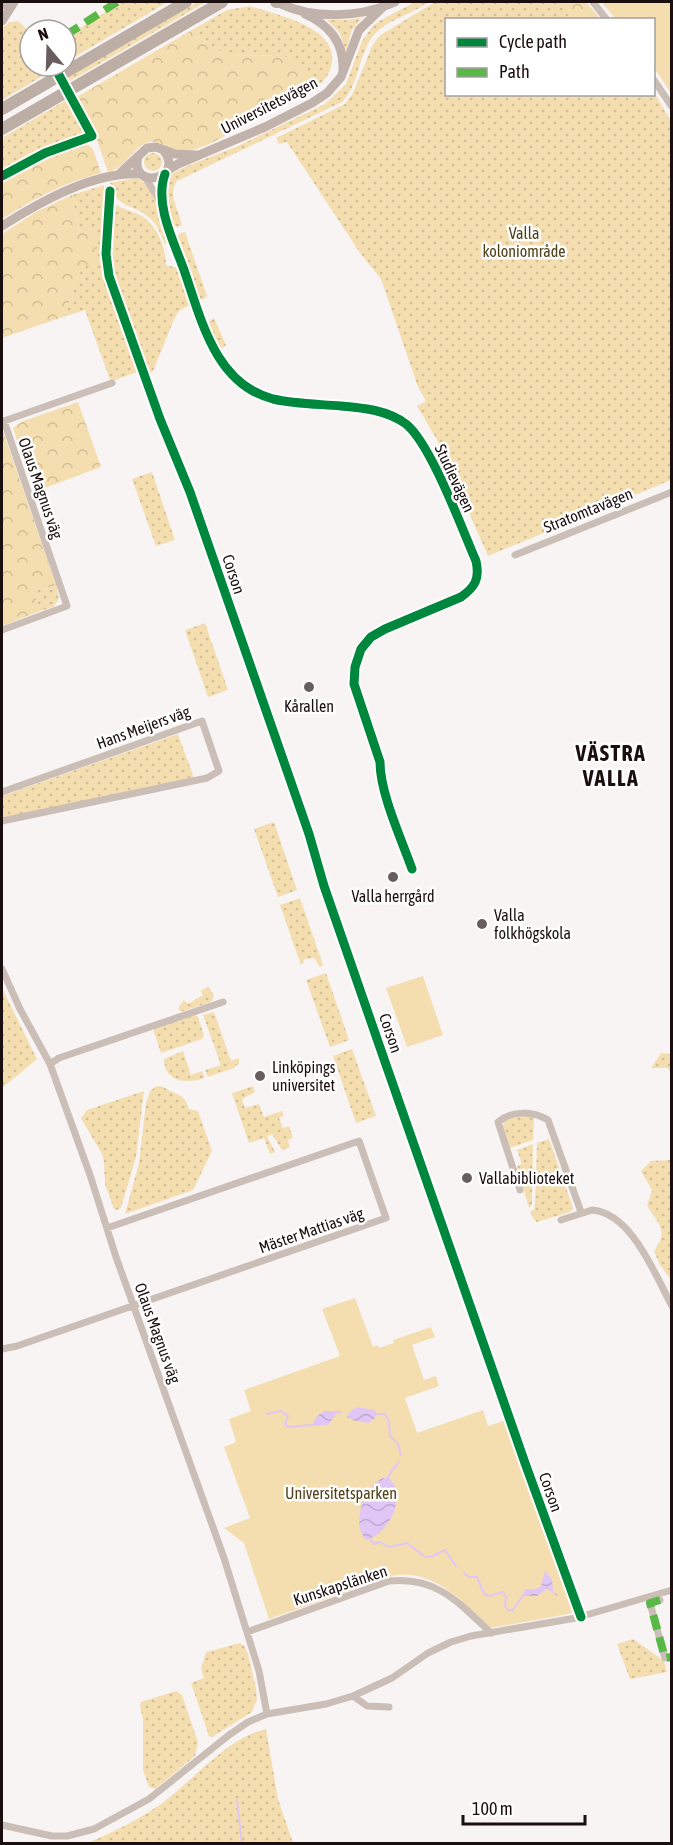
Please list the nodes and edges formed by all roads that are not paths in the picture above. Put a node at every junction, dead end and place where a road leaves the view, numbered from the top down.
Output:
1 (186, 2) edge
2 (222, 2) edge
3 (277, 2) edge
4 (395, 2) edge
5 (593, 2) edge
6 (8, 3) edge
7 (384, 6) junction
8 (295, 10) junction
9 (605, 18) edge
10 (2, 21) edge
11 (343, 72) junction
12 (655, 82) edge
13 (672, 107) edge
14 (2, 108) edge
15 (2, 129) edge
16 (163, 150) junction
17 (201, 154) junction
18 (138, 156) junction
19 (165, 173) junction
20 (143, 175) junction
21 (116, 176) junction
22 (164, 208) junction
23 (2, 226) edge
24 (112, 383) dead end
25 (672, 492) edge
26 (515, 555) dead end
27 (2, 630) edge
28 (2, 792) edge
29 (2, 821) edge
30 (412, 869) dead end
31 (2, 969) edge
32 (223, 1002) dead end
33 (50, 1064) junction
34 (520, 1190) dead end
35 (581, 1212) junction
36 (561, 1220) dead end
37 (107, 1228) junction
38 (134, 1305) junction
39 (672, 1305) edge
40 (16, 1346) junction
41 (2, 1349) edge
42 (2, 1354) edge
43 (672, 1590) edge
44 (660, 1600) dead end
45 (247, 1632) junction
46 (491, 1633) junction
47 (668, 1658) edge
48 (353, 1696) junction
49 (389, 1707) dead end
50 (267, 1714) junction
51 (2, 1824) edge
52 (52, 1840) edge

1 - 14 highway
2 - 15 highway
3 - 8 main road
4 - 7 main road
5 - 9 street
6 - 10 main road
7 - 8 main road
7 - 11 main road, Universitetsvägen
8 - 11 main road
11 - 17 main road, Universitetsvägen
12 - 13 street
16 - 17 main road, Universitetsvägen
16 - 18 main road
16 - 19 main road
17 - 19 main road, Universitetsvägen
18 - 20 main road
18 - 21 main road
19 - 20 main road
19 - 22 street, Studievägen
20 - 21 main road
20 - 22 street, Studievägen
21 - 23 main road
22 - 30 street, Studievägen
24 - 27 street, Olaus Magnus väg
25 - 26 street, Stratomtavägen
28 - 29 street, Hans Meijers väg
31 - 33 street, Olaus Magnus väg
32 - 33 street
33 - 37 street, Olaus Magnus väg
34 - 35 street
35 - 36 street
35 - 39 street
37 - 38 street, Olaus Magnus väg
37 - 38 street, Mäster Mattias väg
38 - 40 street, Mäster Mattias väg
38 - 45 street, Olaus Magnus väg
40 - 41 street, Mäster Mattias väg
40 - 42 street, Mäster Mattias väg
43 - 46 street
44 - 47 street
45 - 46 street, Kunskapslänken
45 - 50 street, Olaus Magnus väg
46 - 48 street
48 - 49 street
48 - 50 street
50 - 52 street
51 - 52 street

